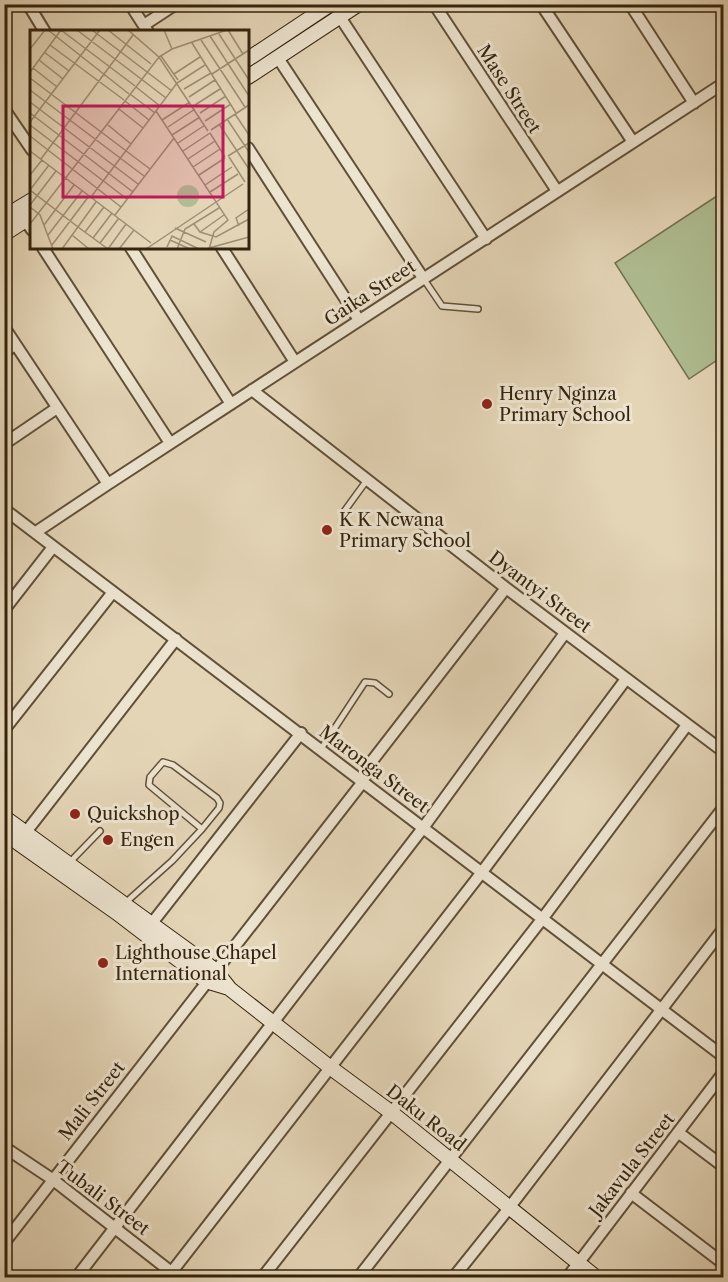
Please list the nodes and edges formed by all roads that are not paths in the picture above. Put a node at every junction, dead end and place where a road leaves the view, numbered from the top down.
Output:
1 (28, 4) edge
2 (130, 4) edge
3 (176, 4) edge
4 (331, 4) edge
5 (359, 4) edge
6 (434, 4) edge
7 (541, 4) edge
8 (630, 4) edge
9 (340, 17) junction
10 (146, 28) edge
11 (44, 30) edge
12 (249, 58) edge
13 (278, 58) junction
14 (249, 76) edge
15 (723, 83) edge
16 (694, 103) junction
17 (4, 108) edge
18 (633, 142) junction
19 (30, 147) edge
20 (249, 150) edge
21 (557, 191) junction
22 (30, 201) edge
23 (4, 217) edge
24 (29, 222) edge
25 (4, 234) edge
26 (486, 239) junction
27 (44, 249) edge
28 (132, 249) edge
29 (223, 249) edge
30 (423, 278) junction
31 (478, 309) dead end
32 (359, 320) junction
33 (4, 327) edge
34 (15, 345) junction
35 (4, 352) edge
36 (294, 362) junction
37 (252, 390) junction
38 (231, 404) junction
39 (57, 408) junction
40 (170, 443) junction
41 (4, 444) edge
42 (367, 480) junction
43 (108, 484) junction
44 (4, 509) edge
45 (343, 513) dead end
46 (36, 532) junction
47 (52, 547) junction
48 (506, 588) junction
49 (113, 592) junction
50 (4, 610) edge
51 (565, 633) junction
52 (176, 639) junction
53 (626, 679) junction
54 (389, 694) dead end
55 (687, 725) junction
56 (4, 730) edge
57 (301, 734) junction
58 (321, 749) junction
59 (723, 752) edge
60 (362, 783) junction
61 (723, 807) edge
62 (4, 817) edge
63 (423, 828) junction
64 (202, 829) junction
65 (100, 831) dead end
66 (26, 832) junction
67 (4, 833) edge
68 (69, 863) junction
69 (482, 872) junction
70 (121, 908) junction
71 (543, 918) junction
72 (152, 923) junction
73 (723, 928) edge
74 (602, 963) junction
75 (211, 976) junction
76 (661, 1009) junction
77 (272, 1022) junction
78 (723, 1057) edge
79 (331, 1068) junction
80 (723, 1073) edge
81 (392, 1113) junction
82 (679, 1133) junction
83 (4, 1147) edge
84 (450, 1160) junction
85 (723, 1167) edge
86 (52, 1179) junction
87 (631, 1193) junction
88 (509, 1208) junction
89 (115, 1226) junction
90 (4, 1243) edge
91 (578, 1263) junction
92 (723, 1264) edge
93 (173, 1276) edge
94 (76, 1278) edge
95 (262, 1278) edge
96 (358, 1278) edge
97 (453, 1278) edge
98 (567, 1278) edge
99 (597, 1278) edge

1 - 11 street
2 - 10 street
3 - 10 street
4 - 12 street
5 - 9 street
6 - 21 street, Mase Street
7 - 18 street
8 - 16 street
9 - 13 street
9 - 26 street
13 - 14 street
13 - 30 street
15 - 16 street, Gaika Street
16 - 18 street, Gaika Street
17 - 19 street
18 - 21 street, Gaika Street
20 - 32 street
21 - 26 street, Gaika Street
22 - 23 street
24 - 25 street
26 - 30 street, Gaika Street
27 - 40 street
28 - 38 street
29 - 36 street
30 - 31 lane
30 - 32 street, Gaika Street
32 - 36 street, Gaika Street
33 - 34 street
34 - 35 street
34 - 39 street
36 - 37 street, Gaika Street
37 - 38 street, Gaika Street
37 - 42 street, Dyantyi Street
38 - 40 street, Gaika Street
39 - 41 street
39 - 43 street
40 - 43 street, Gaika Street
42 - 45 lane
42 - 48 street, Dyantyi Street
43 - 46 street, Gaika Street
44 - 46 street, Maronga Street
46 - 47 street, Maronga Street
47 - 49 street, Maronga Street
47 - 50 street
48 - 51 street, Dyantyi Street
48 - 60 street, Mali Street
49 - 52 street, Maronga Street
49 - 56 street
51 - 53 street, Dyantyi Street
51 - 63 street
52 - 57 street, Maronga Street
52 - 66 street
53 - 55 street, Dyantyi Street
53 - 69 street
54 - 58 lane
55 - 59 street, Dyantyi Street
55 - 71 street
57 - 58 street, Maronga Street
57 - 72 street
58 - 60 street, Maronga Street
60 - 63 street, Maronga Street
60 - 75 street, Mali Street
61 - 74 street
62 - 66 street, Daku Road
63 - 69 street, Maronga Street
63 - 77 street
64 - 64 lane
64 - 70 lane
65 - 68 lane
66 - 68 street, Daku Road
67 - 70 street, Daku Road
68 - 70 street, Daku Road
69 - 71 street, Maronga Street
69 - 79 street
70 - 72 street, Daku Road
70 - 75 street, Daku Road
71 - 74 street, Maronga Street
71 - 81 street
72 - 75 street, Daku Road
73 - 76 street
74 - 76 street, Maronga Street
74 - 84 street
75 - 77 street, Daku Road
75 - 86 street, Mali Street
76 - 78 street, Maronga Street
76 - 88 street
77 - 79 street, Daku Road
77 - 89 street
79 - 81 street, Daku Road
79 - 93 street
80 - 82 street, Jakavula Street
81 - 84 street, Daku Road
81 - 95 street
82 - 85 street
82 - 87 street, Jakavula Street
83 - 86 street, Tubali Street
84 - 88 street, Daku Road
84 - 96 street
86 - 89 street, Tubali Street
86 - 90 street, Mali Street
87 - 91 street, Jakavula Street
87 - 92 street
88 - 91 street, Daku Road
88 - 97 street
89 - 93 street, Tubali Street
89 - 94 street
91 - 98 street, Jakavula Street
91 - 99 street, Daku Road

